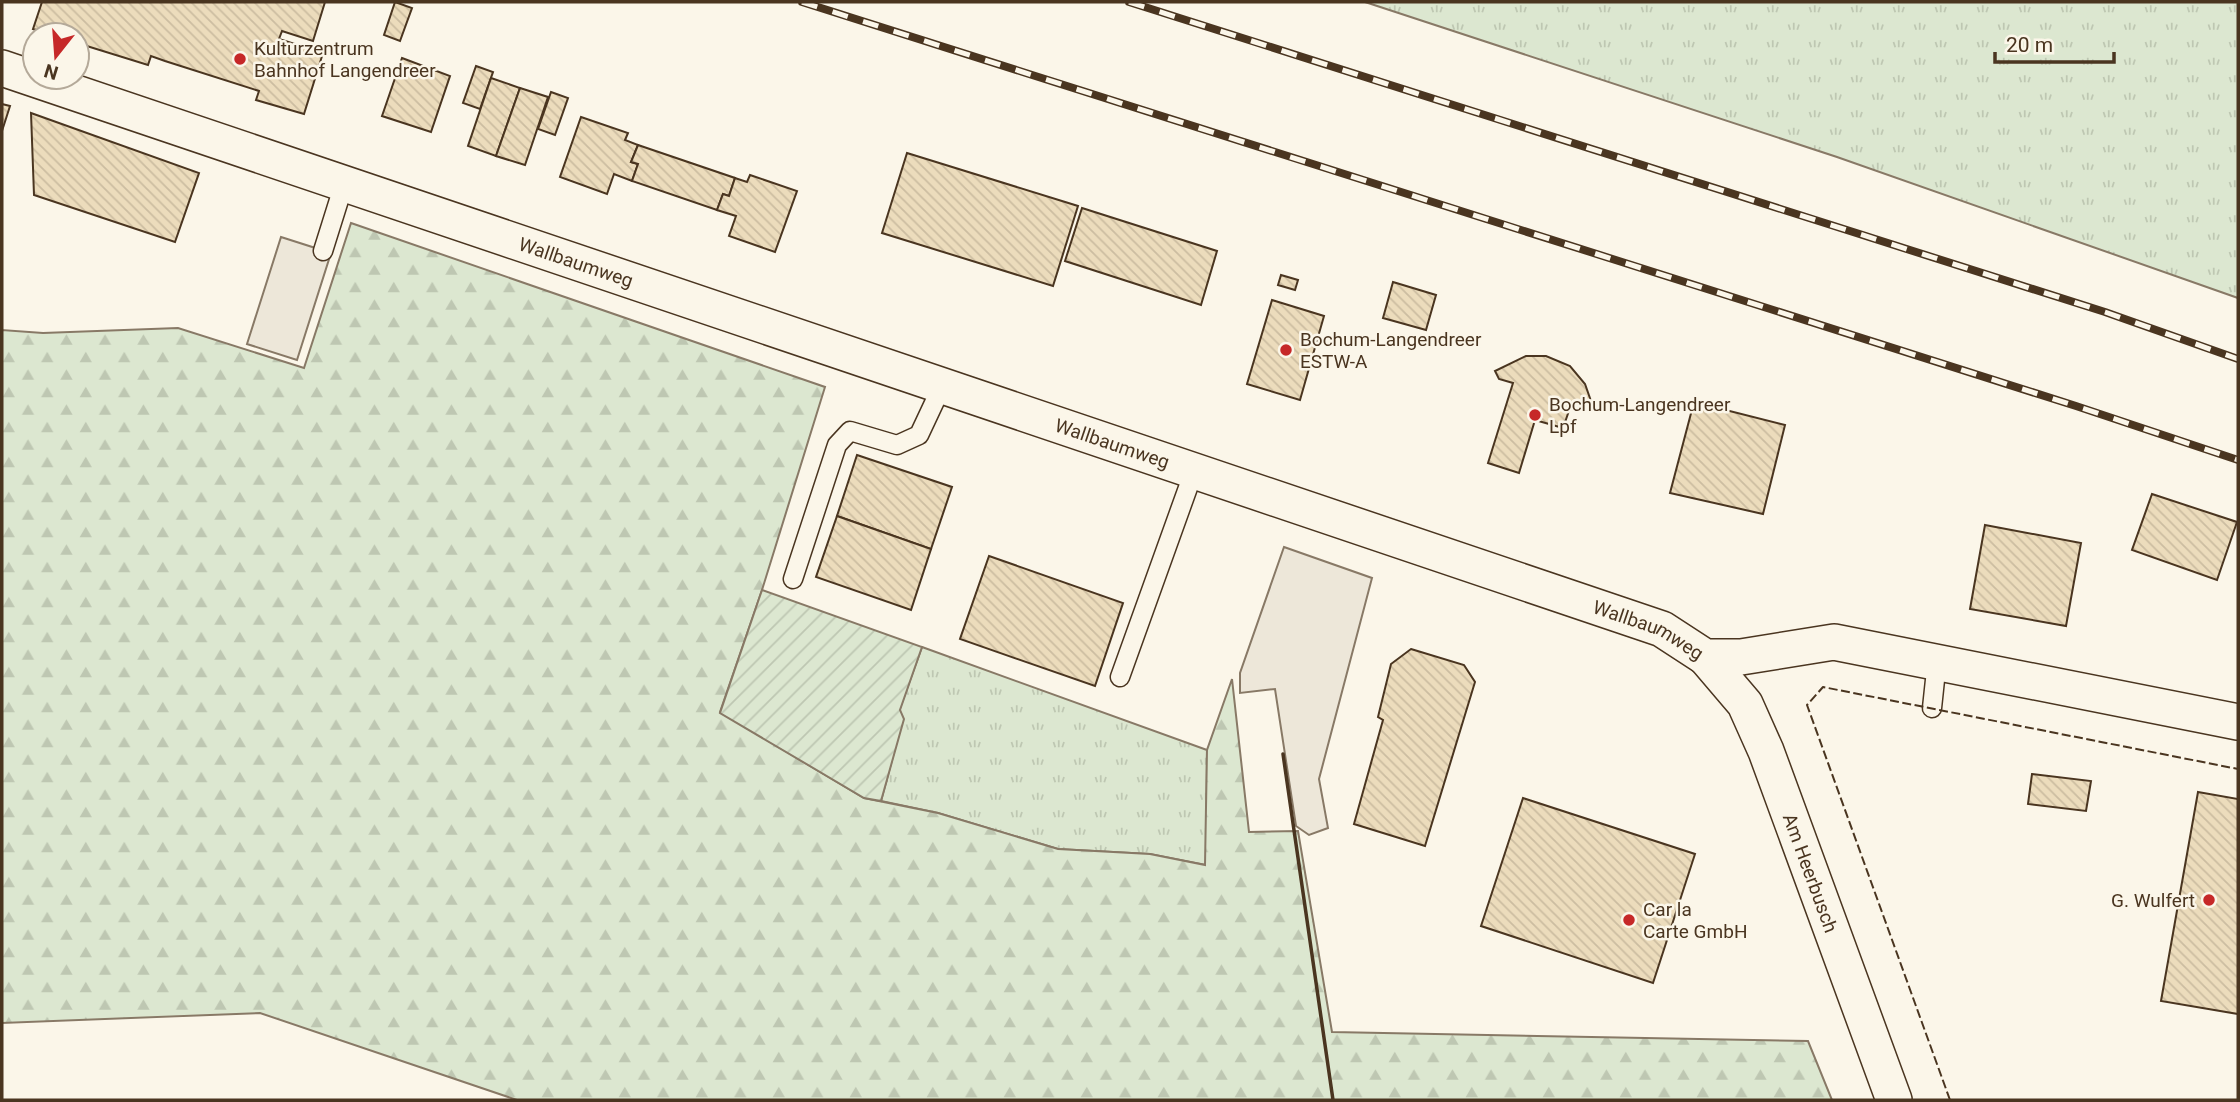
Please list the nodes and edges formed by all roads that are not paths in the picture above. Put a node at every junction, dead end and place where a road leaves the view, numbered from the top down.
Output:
1 (2, 68) edge
2 (344, 184) junction
3 (323, 251) dead end
4 (942, 386) junction
5 (1194, 471) junction
6 (793, 579) dead end
7 (1705, 657) junction
8 (1937, 661) junction
9 (1120, 677) dead end
10 (1931, 708) dead end
11 (2238, 722) edge
12 (1894, 1100) edge

1 - 2 street, Wallbaumweg
2 - 3 lane
2 - 4 street, Wallbaumweg
4 - 5 street, Wallbaumweg
4 - 6 lane
5 - 7 street, Wallbaumweg
5 - 9 lane
7 - 8 street, Wallbaumweg
7 - 12 street, Am Heerbusch
8 - 10 lane
8 - 11 street, Wallbaumweg

